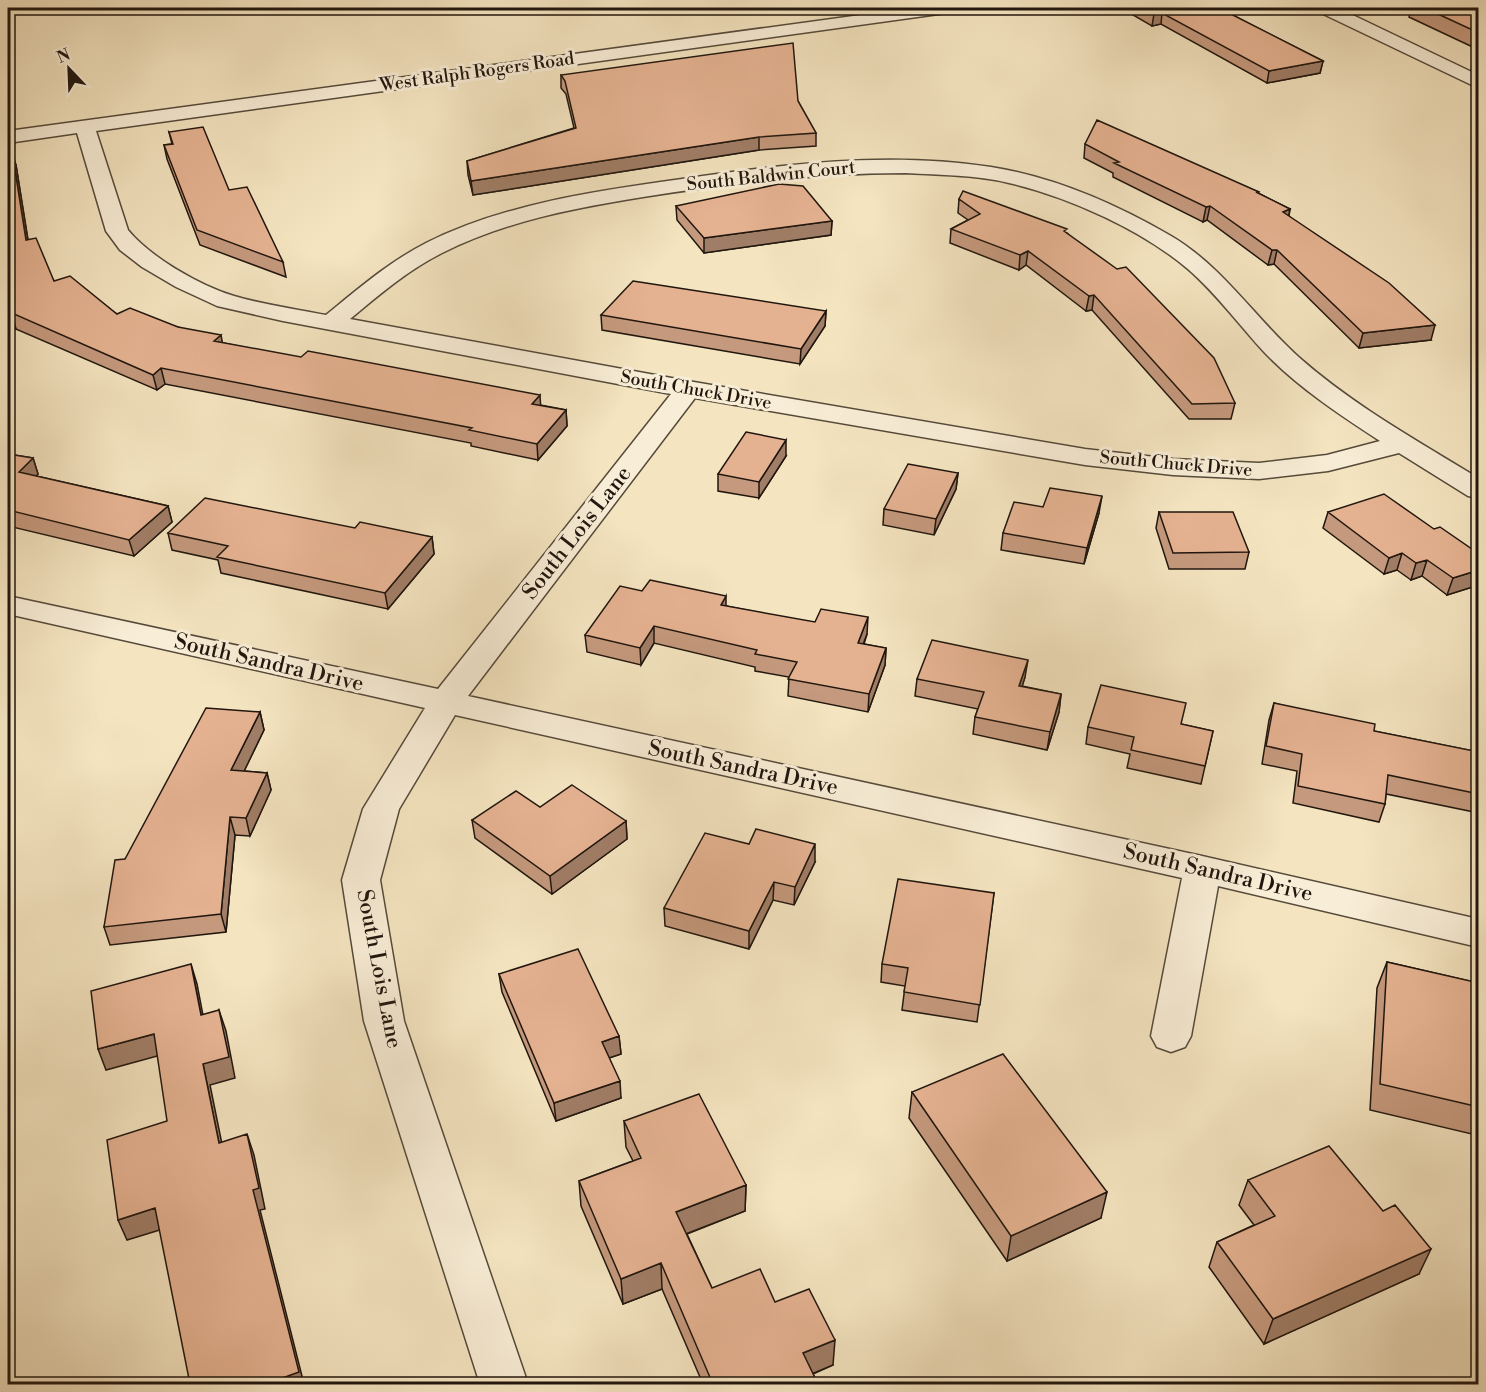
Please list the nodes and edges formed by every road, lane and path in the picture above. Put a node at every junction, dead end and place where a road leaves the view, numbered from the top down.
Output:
1 (946, 8) edge
2 (1326, 8) edge
3 (1479, 82) edge
4 (85, 126) junction
5 (8, 136) edge
6 (332, 322) junction
7 (688, 389) junction
8 (1405, 443) junction
9 (1479, 490) edge
10 (8, 605) edge
11 (445, 703) junction
12 (1202, 869) junction
13 (1479, 933) edge
14 (1172, 1036) dead end
15 (504, 1384) edge

1 - 4 street, West Ralph Rogers Road
2 - 3 street
4 - 5 street, West Ralph Rogers Road
4 - 6 street, South Chuck Drive
6 - 7 street, South Chuck Drive
6 - 8 street, South Baldwin Court
7 - 8 street, South Chuck Drive
7 - 11 street, South Lois Lane
8 - 9 street, South Baldwin Court
10 - 11 street, South Sandra Drive
11 - 12 street, South Sandra Drive
11 - 15 street, South Lois Lane
12 - 13 street, South Sandra Drive
12 - 14 street

